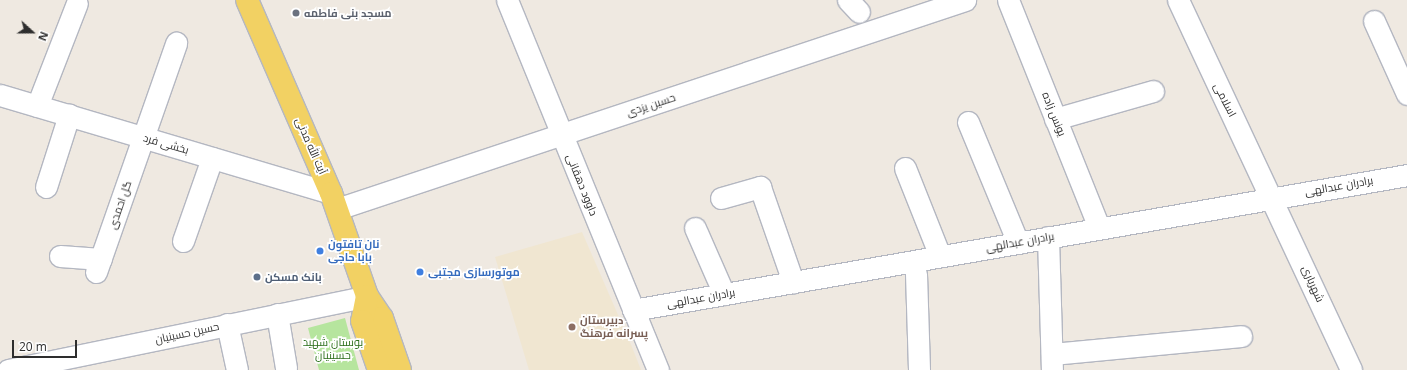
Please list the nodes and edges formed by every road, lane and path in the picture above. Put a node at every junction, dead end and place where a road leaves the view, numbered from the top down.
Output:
1 (247, 0) edge
2 (508, 0) edge
3 (965, 0) edge
4 (1008, 0) edge
5 (1178, 0) edge
6 (78, 3) dead end
7 (1374, 21) dead end
8 (176, 43) dead end
9 (1153, 91) dead end
10 (1407, 94) edge
11 (0, 95) edge
12 (37, 106) junction
13 (69, 115) junction
14 (1055, 119) junction
15 (968, 122) dead end
16 (562, 134) junction
17 (143, 137) junction
18 (212, 158) junction
19 (905, 168) dead end
20 (1407, 175) edge
21 (46, 187) dead end
22 (722, 198) dead end
23 (1274, 198) junction
24 (334, 201) junction
25 (695, 228) dead end
26 (1099, 228) junction
27 (1048, 237) junction
28 (183, 241) dead end
29 (1018, 243) junction
30 (60, 256) dead end
31 (940, 256) junction
32 (916, 274) dead end
33 (793, 282) junction
34 (724, 294) junction
35 (366, 296) junction
36 (633, 310) junction
37 (277, 314) junction
38 (227, 324) junction
39 (1241, 336) dead end
40 (1052, 362) edge
41 (52, 366) edge
42 (286, 368) dead end
43 (8, 370) edge
44 (237, 370) edge
45 (379, 370) edge
46 (400, 370) edge
47 (658, 370) edge
48 (919, 370) edge
49 (1351, 370) edge

1 - 24 main road, آیت الله مدنی
2 - 16 street, داوود دهقانی
3 - 16 street, حسین یزدی
4 - 14 street, یونس زاده
5 - 23 street, اسلامی
6 - 12 street
7 - 10 street
8 - 17 street, گل احمدی
9 - 14 street
11 - 12 street, بخشی فرد
12 - 13 street, بخشی فرد
13 - 17 street, بخشی فرد
13 - 21 street
14 - 26 street, یونس زاده
15 - 29 street
16 - 24 street, حسین یزدی
16 - 36 street, داوود دهقانی
17 - 18 street, بخشی فرد
17 - 30 street, گل احمدی
18 - 24 street, بخشی فرد
18 - 28 street
19 - 31 street
20 - 23 street, برادران عبدالهی
22 - 33 street
23 - 26 street, برادران عبدالهی
23 - 49 street, شهریاری
24 - 35 main road, آیت الله مدنی
25 - 34 street
26 - 27 street, برادران عبدالهی
27 - 29 street, برادران عبدالهی
27 - 40 street
29 - 31 street, برادران عبدالهی
31 - 33 street, برادران عبدالهی
32 - 48 street
33 - 34 street, برادران عبدالهی
34 - 36 street, برادران عبدالهی
35 - 37 street, حسین حسینیان
35 - 45 main road, آیت الله مدنی
35 - 46 main road, آیت الله مدنی
36 - 47 street, داوود دهقانی
37 - 38 street, حسین حسینیان
37 - 42 street
38 - 41 street, حسین حسینیان
38 - 44 street
39 - 40 street
41 - 43 street, حسین حسینیان

